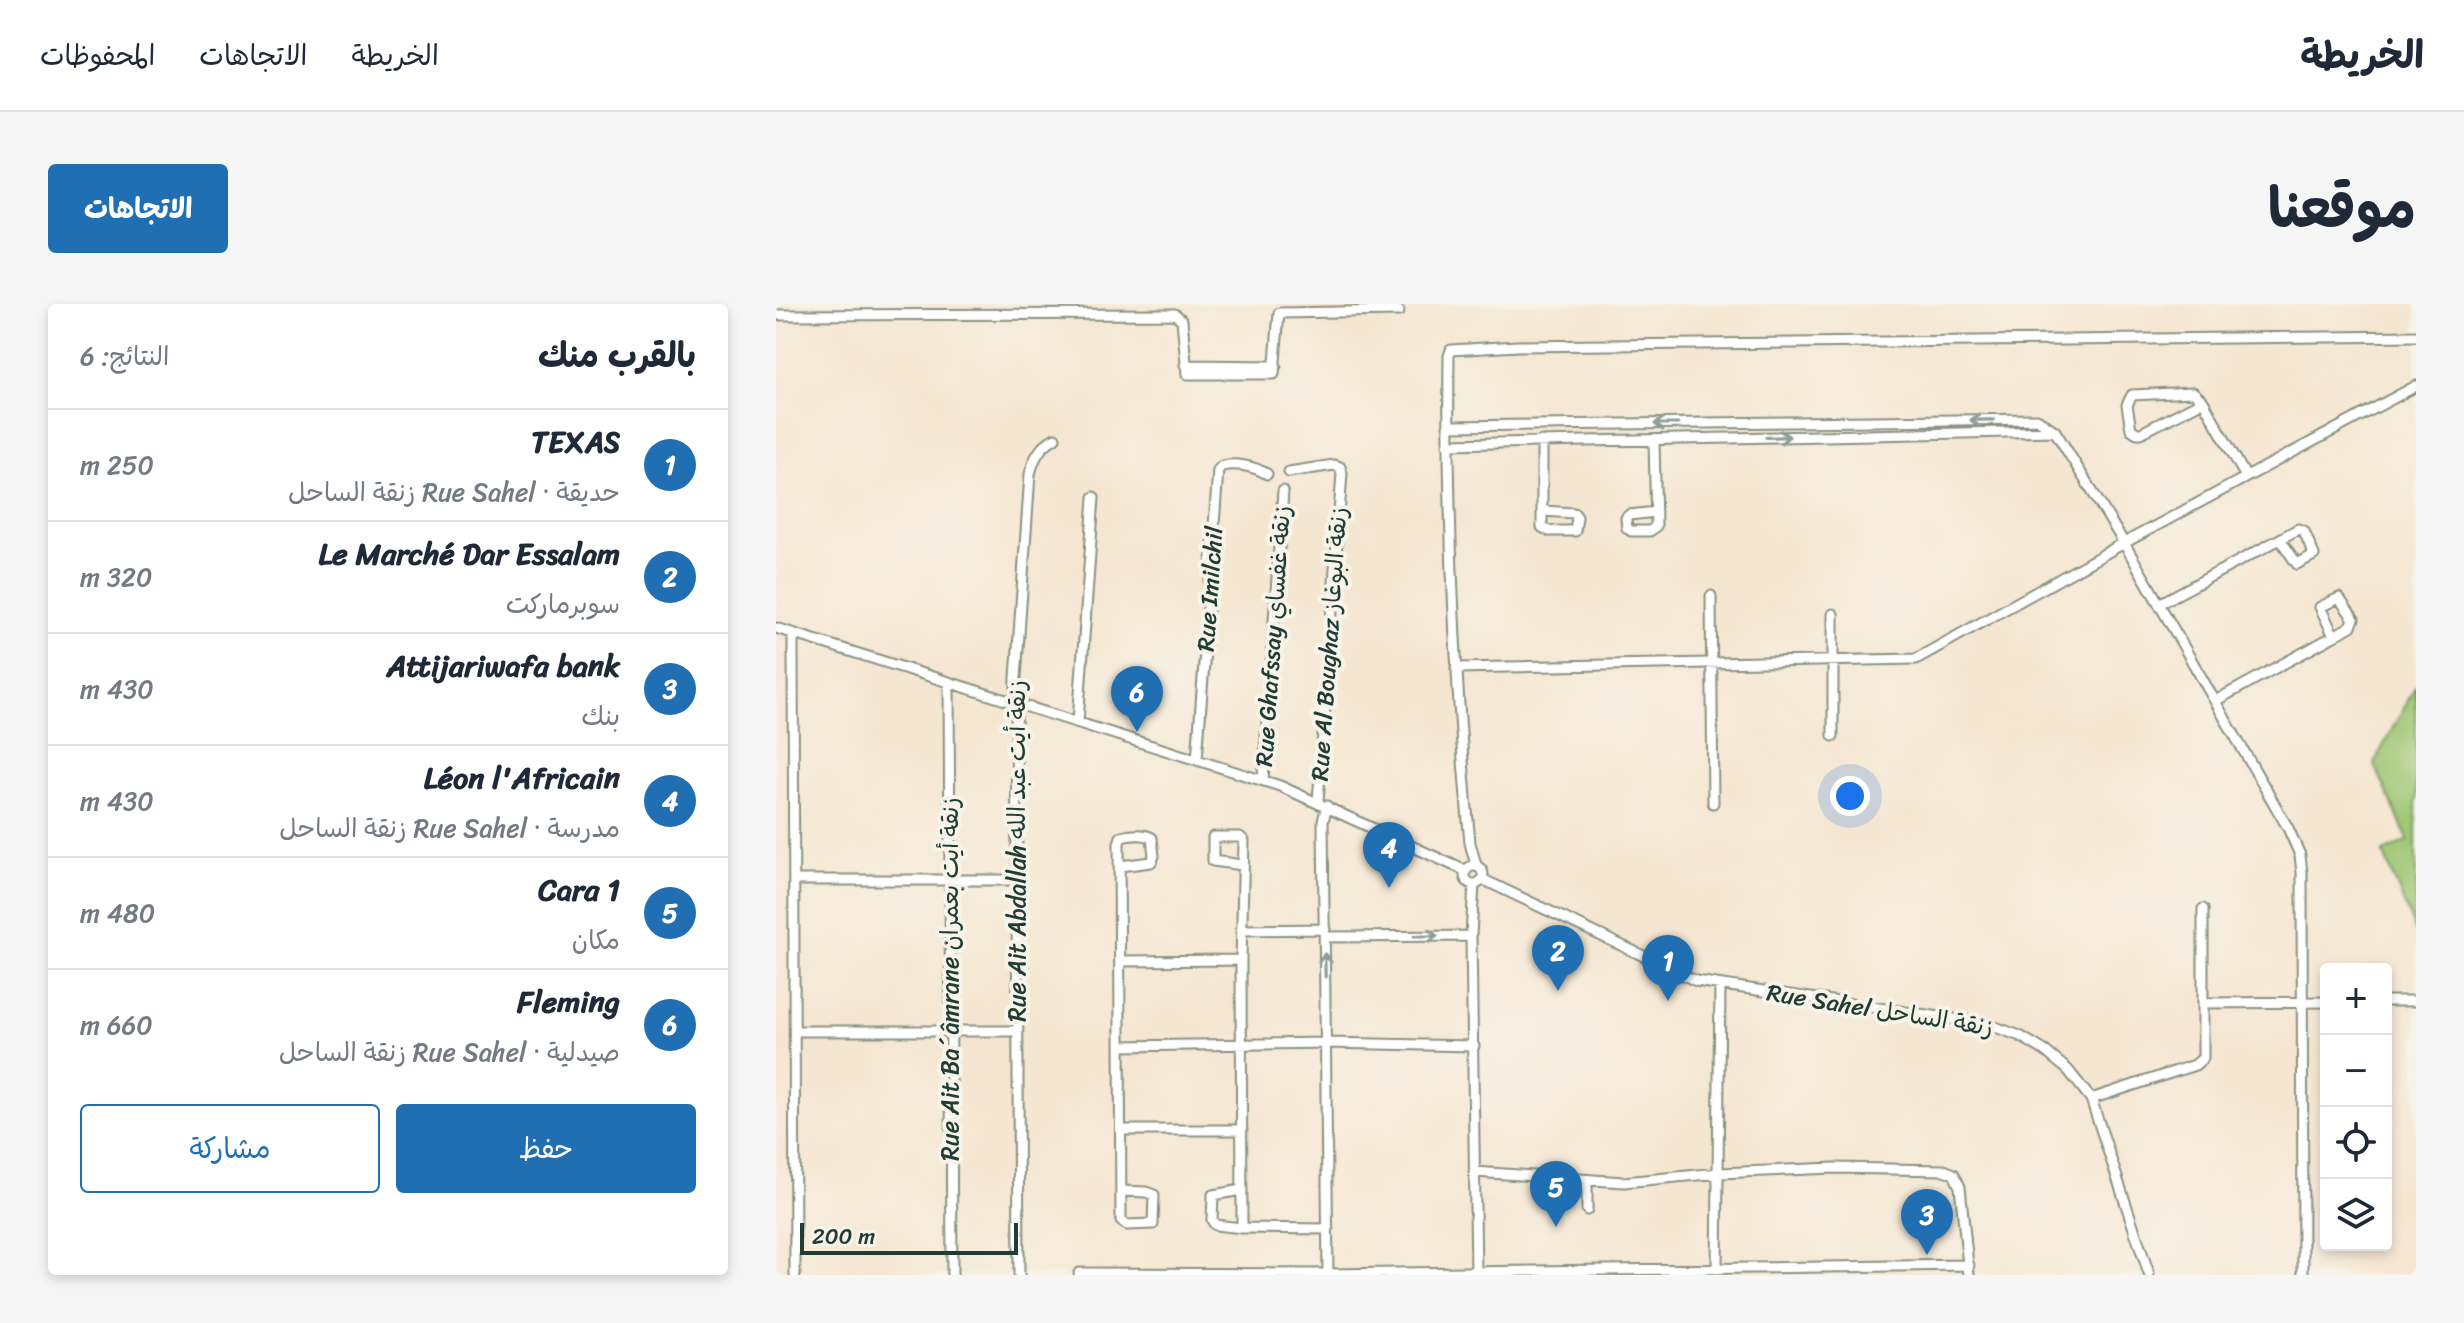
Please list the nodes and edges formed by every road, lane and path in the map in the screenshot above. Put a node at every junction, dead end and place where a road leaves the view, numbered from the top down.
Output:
1 (801, 304) edge
2 (1399, 311) dead end
3 (776, 315) edge
4 (802, 315) junction
5 (2416, 336) edge
6 (2416, 386) edge
7 (2203, 401) junction
8 (1702, 424) junction
9 (1448, 426) junction
10 (2055, 431) junction
11 (1055, 438) dead end
12 (1701, 439) junction
13 (1654, 440) junction
14 (1542, 441) junction
15 (1448, 444) junction
16 (1289, 472) dead end
17 (1267, 474) dead end
18 (2246, 477) junction
19 (1283, 491) dead end
20 (1094, 497) dead end
21 (1543, 511) dead end
22 (1656, 512) dead end
23 (2280, 539) dead end
24 (2124, 543) junction
25 (1711, 596) dead end
26 (2159, 604) junction
27 (1833, 614) dead end
28 (776, 628) edge
29 (793, 633) junction
30 (2334, 636) dead end
31 (1833, 661) junction
32 (1711, 665) junction
33 (1456, 668) junction
34 (949, 682) junction
35 (2215, 701) junction
36 (1016, 703) junction
37 (1078, 722) junction
38 (1833, 736) dead end
39 (1197, 760) junction
40 (1263, 780) junction
41 (1713, 803) dead end
42 (1322, 804) junction
43 (1243, 865) dead end
44 (1476, 865) junction
45 (1120, 866) junction
46 (1466, 871) junction
47 (794, 880) junction
48 (949, 880) junction
49 (1016, 880) junction
50 (1478, 881) junction
51 (2203, 909) dead end
52 (1241, 930) junction
53 (1325, 933) junction
54 (1471, 936) junction
55 (1241, 960) junction
56 (1121, 961) junction
57 (1720, 985) junction
58 (2392, 1001) edge
59 (2416, 1001) edge
60 (2320, 1002) edge
61 (2204, 1003) junction
62 (2303, 1003) junction
63 (951, 1029) junction
64 (795, 1031) junction
65 (1017, 1031) junction
66 (1326, 1043) junction
67 (1120, 1046) junction
68 (1242, 1046) junction
69 (1474, 1046) junction
70 (2091, 1099) junction
71 (1121, 1130) junction
72 (1242, 1130) junction
73 (1474, 1172) junction
74 (1719, 1173) junction
75 (1587, 1181) junction
76 (1242, 1190) junction
77 (1121, 1191) junction
78 (1587, 1210) dead end
79 (1242, 1228) junction
80 (1328, 1229) junction
81 (1717, 1269) junction
82 (1969, 1270) edge
83 (1476, 1272) edge
84 (1079, 1273) dead end
85 (1328, 1274) edge
86 (795, 1275) edge
87 (952, 1275) edge
88 (1019, 1275) edge
89 (2151, 1275) edge
90 (2303, 1275) edge

1 - 4 street
2 - 4 street
3 - 4 street
5 - 9 street
6 - 18 street
7 - 7 street
7 - 18 street
8 -> 9 street
10 -> 8 street
8 - 12 street
9 - 15 street
12 -> 10 street
10 - 24 street
11 - 36 street, Rue Ait Abdallah زنقة أيت عبد الله
12 - 13 street
13 - 14 street
13 - 22 street
14 - 15 street
14 - 21 street
15 - 33 street
16 - 42 street, Rue Al Boughaz زنقة البوغاز
17 - 39 street, Rue Imilchil
18 - 24 street
19 - 40 street, Rue Ghafssay زنقة غفساي
20 - 37 street
23 - 26 street
24 - 26 street
24 - 31 street
25 - 32 street
26 - 35 street
27 - 31 street
28 - 29 street
29 - 34 street
29 - 47 street
30 - 35 street
31 - 32 street
31 - 38 street
32 - 33 street
32 - 41 street
33 - 44 street
34 - 36 street
34 - 48 street, Rue Ait Ba´âmrane زنقة أيت بعمران
35 - 62 street
36 - 37 street
36 - 49 street, Rue Ait Abdallah زنقة أيت عبد الله
37 - 39 street
39 - 40 street
40 - 42 street
42 - 46 street
42 - 53 street, Rue Al Boughaz زنقة البوغاز
43 - 52 street
44 - 46 street
44 - 50 street
45 - 45 street
45 - 56 street
46 - 50 street
47 - 48 street
47 - 64 street
48 - 49 street
48 - 63 street, Rue Ait Ba´âmrane زنقة أيت بعمران
49 - 65 street, Rue Ait Abdallah زنقة أيت عبد الله
50 - 54 street
50 - 57 street, Rue Sahel زنقة الساحل
51 - 61 street
52 - 53 street
52 - 55 street
53 -> 54 street
66 -> 53 street, Rue Al Boughaz زنقة البوغاز
54 - 69 street
55 - 56 street
55 - 68 street
56 - 67 street
57 - 70 street, Rue Sahel زنقة الساحل
57 - 74 street
58 - 59 street
60 - 62 street
61 - 62 street
61 - 70 street
62 - 90 street
63 - 64 street
63 - 65 street
63 - 87 street, Rue Ait Ba´âmrane زنقة أيت بعمران
64 - 86 street
65 - 88 street, Rue Ait Abdallah زنقة أيت عبد الله
66 - 68 street
66 - 69 street
66 - 80 street, Rue Al Boughaz زنقة البوغاز
67 - 68 street
67 - 71 street
68 - 72 street
69 - 73 street
70 - 89 street, Rue Sahel زنقة الساحل
71 - 72 street
71 - 77 street
72 - 76 street
73 - 75 street
73 - 83 street
74 - 75 street
74 - 81 street
74 - 82 street
75 - 78 street
76 - 79 street
76 - 79 street
77 - 77 street
79 - 80 street
80 - 85 street, Rue Al Boughaz زنقة البوغاز
81 - 82 street
81 - 83 street
83 - 85 street
84 - 85 street

